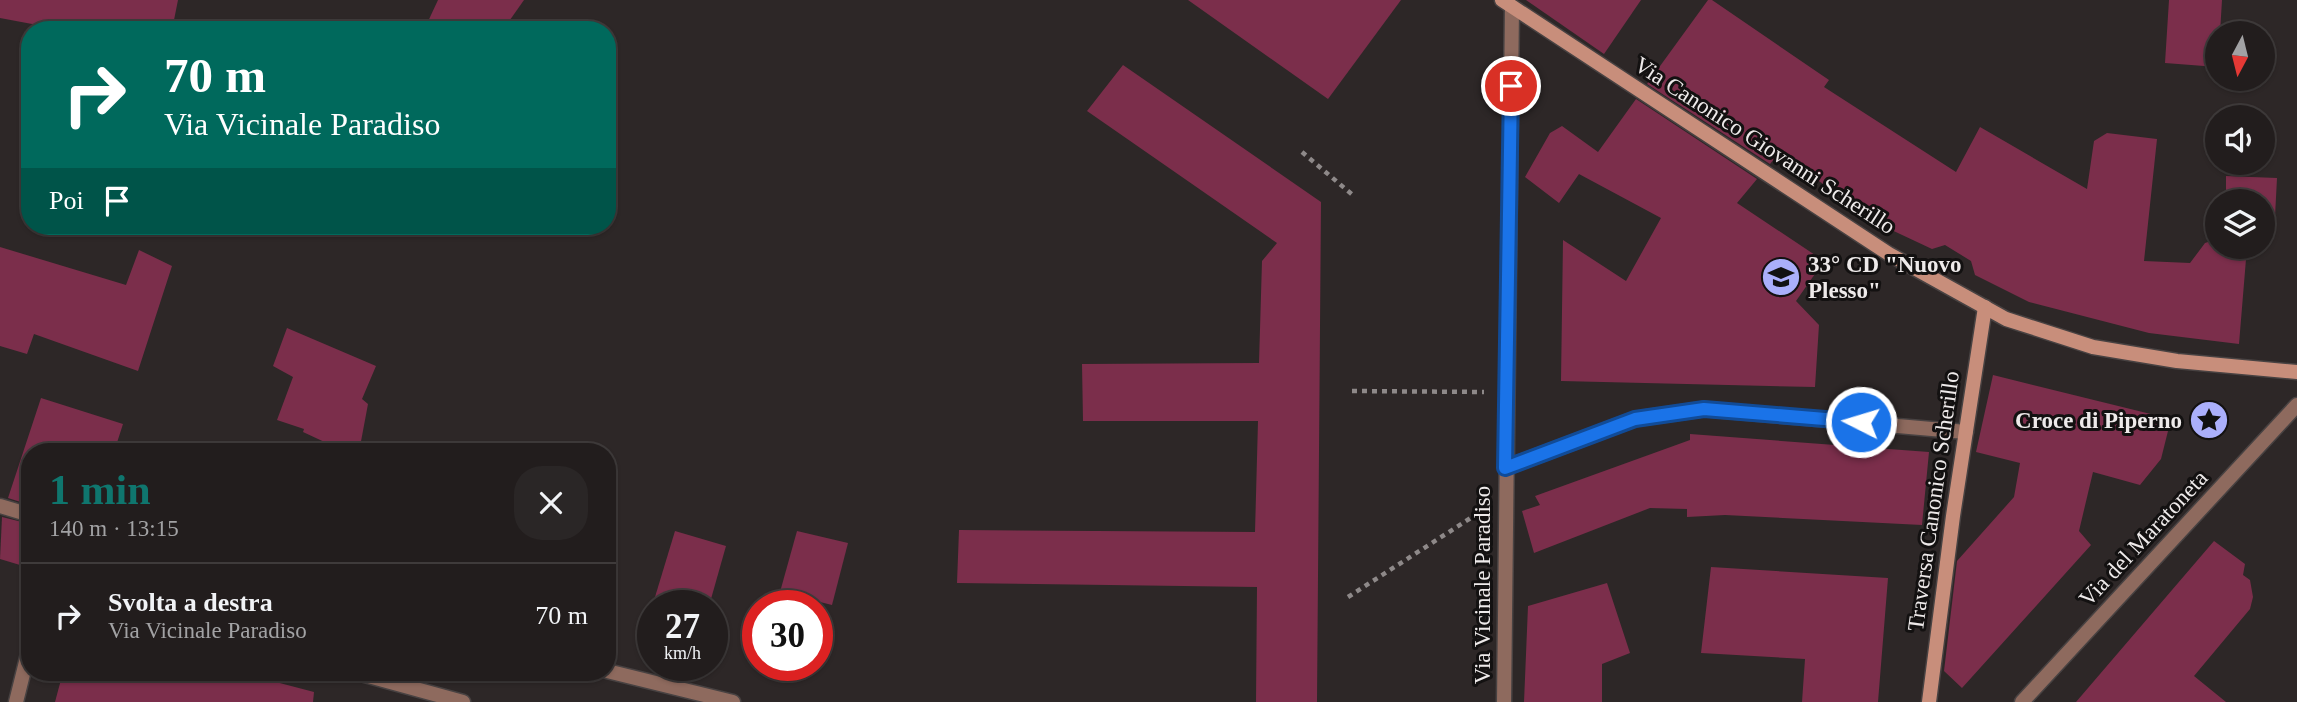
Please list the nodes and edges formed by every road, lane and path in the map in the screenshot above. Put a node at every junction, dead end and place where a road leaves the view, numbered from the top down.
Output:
1 (1507, 3) edge
2 (1302, 152) dead end
3 (1355, 197) dead end
4 (1985, 307) junction
5 (2297, 372) edge
6 (1352, 391) dead end
7 (1506, 392) junction
8 (2297, 405) edge
9 (1966, 432) junction
10 (1505, 468) junction
11 (1505, 497) junction
12 (0, 506) edge
13 (21, 512) edge
14 (1348, 597) dead end
15 (616, 673) edge
16 (21, 681) edge
17 (387, 681) edge
18 (16, 702) edge
19 (463, 702) edge
20 (733, 702) edge
21 (1504, 702) edge
22 (1930, 702) edge
23 (2022, 702) edge

1 - 4 street, Via Canonico Giovanni Scherillo
1 - 7 street, Via Vicinale Paradiso
2 - 3 path
4 - 5 street, Via Canonico Giovanni Scherillo
4 - 9 street, Traversa Canonico Scherillo
6 - 7 path
7 - 10 street, Via Vicinale Paradiso
8 - 23 street, Via del Maratoneta
9 - 10 street
9 - 22 street, Traversa Canonico Scherillo
10 - 11 street, Via Vicinale Paradiso
11 - 14 path
11 - 21 street, Via Vicinale Paradiso
12 - 13 street
15 - 20 street
16 - 18 street
17 - 19 street

